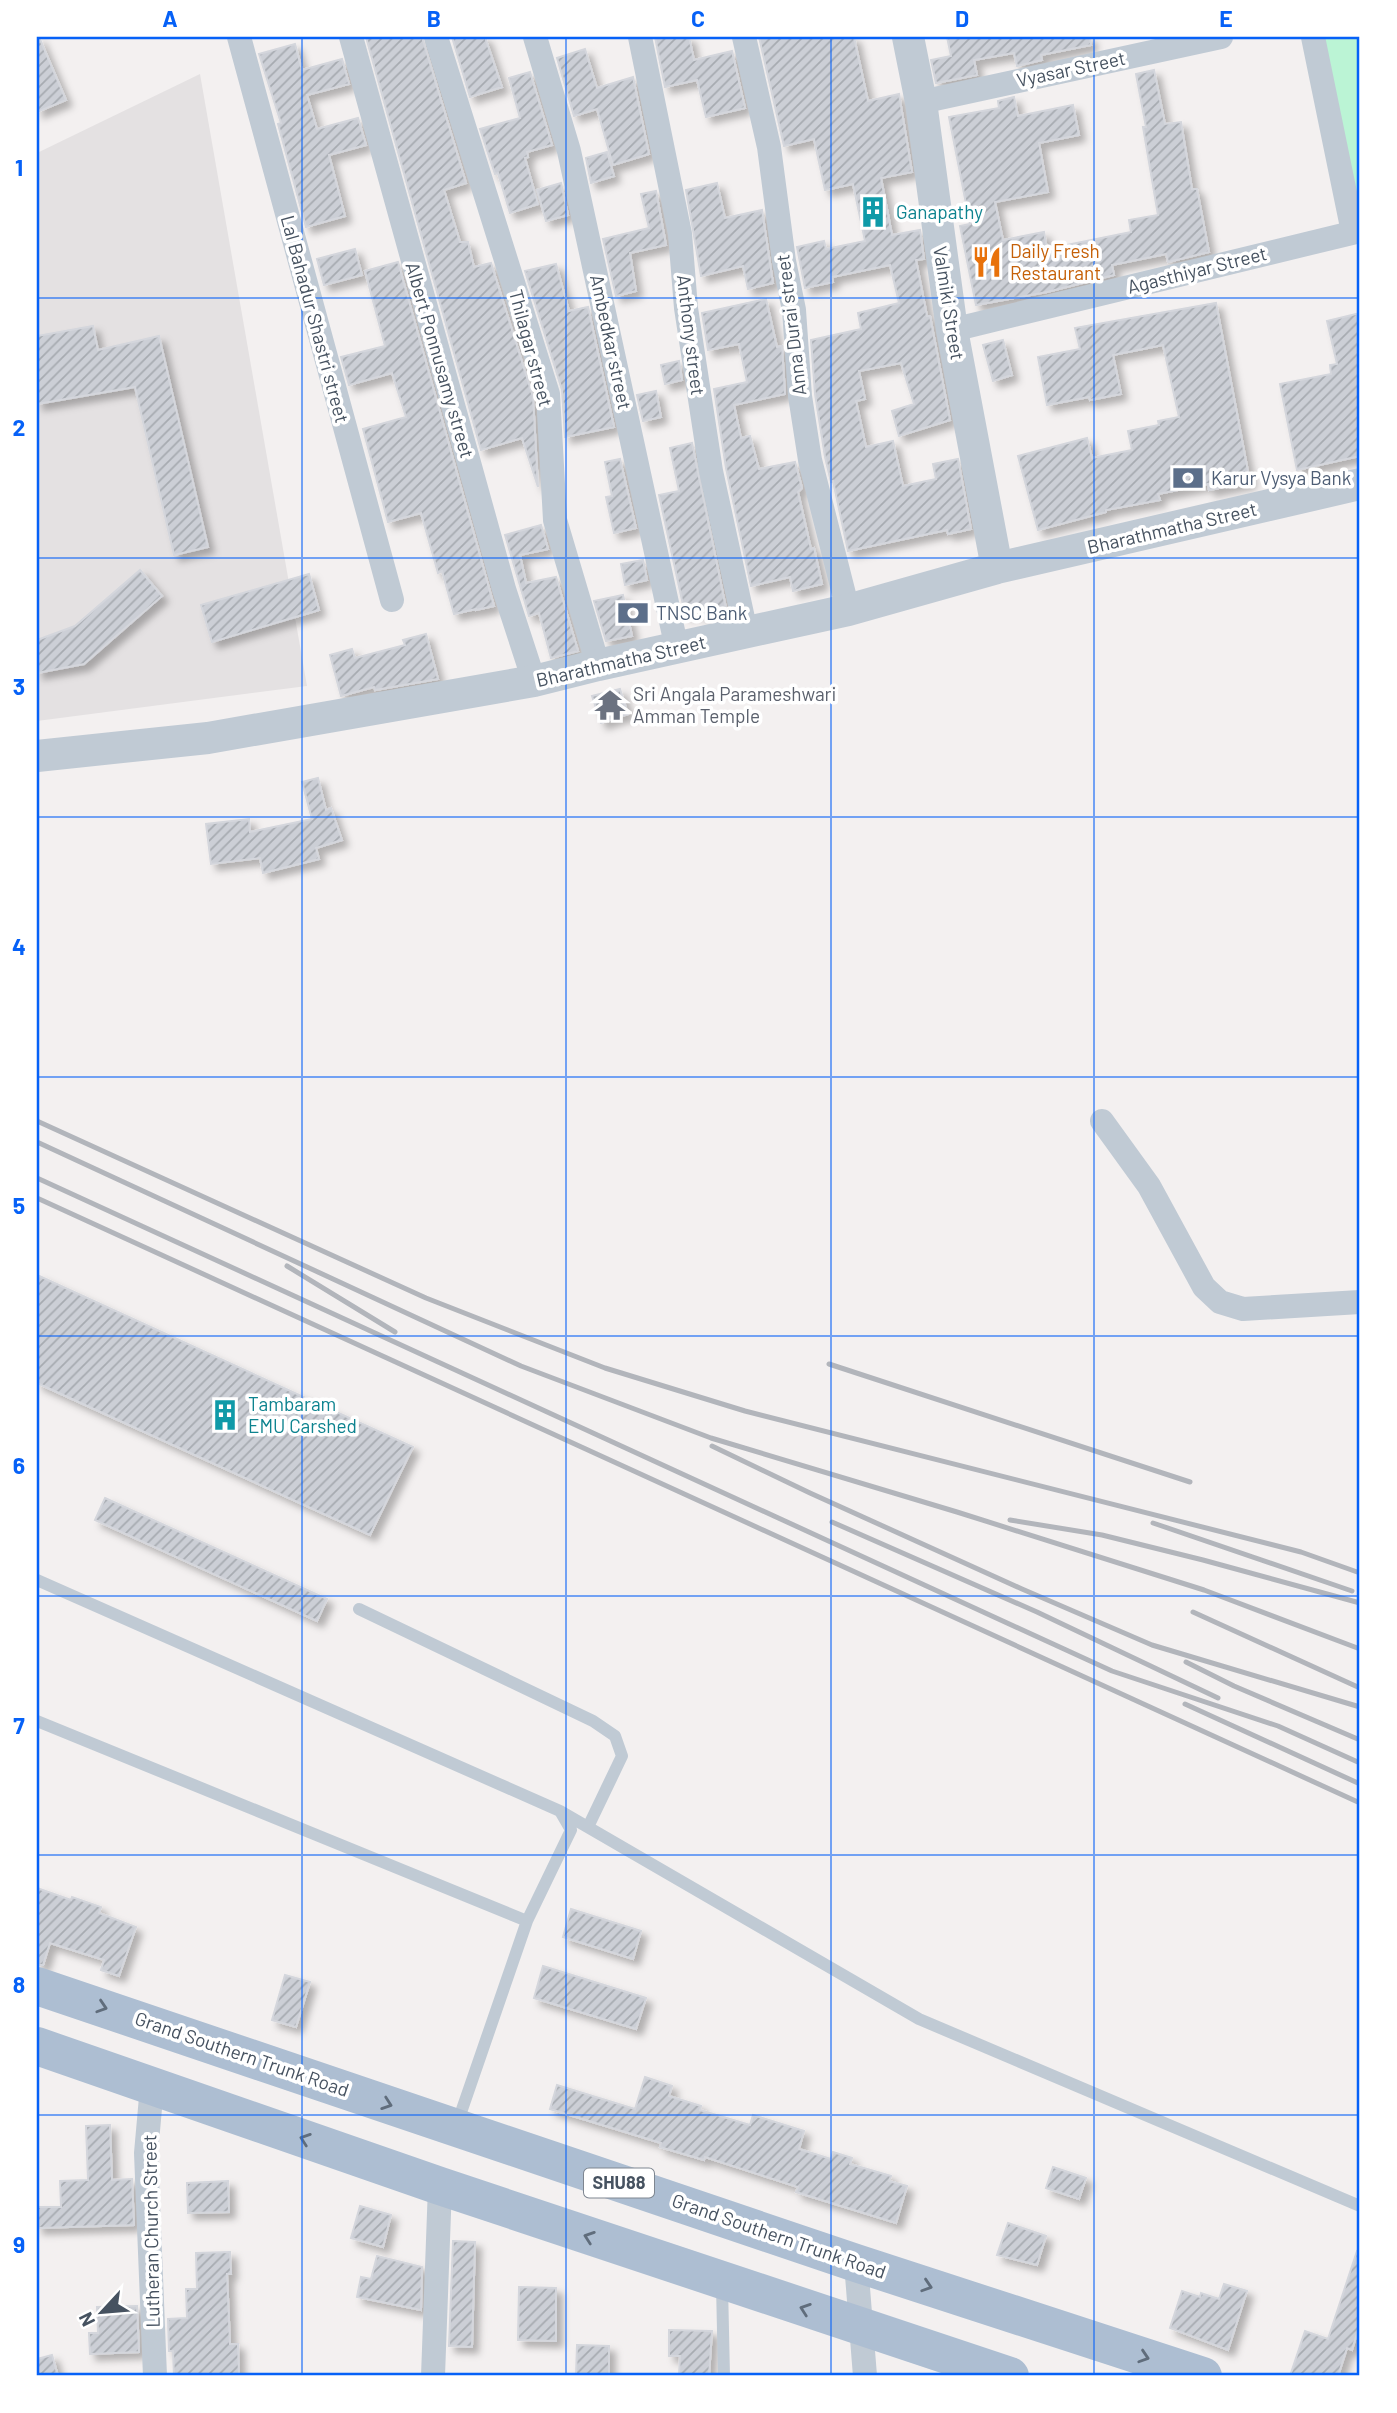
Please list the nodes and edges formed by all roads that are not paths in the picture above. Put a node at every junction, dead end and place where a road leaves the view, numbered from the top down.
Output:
1 (239, 37) edge
2 (351, 37) edge
3 (436, 37) edge
4 (535, 37) edge
5 (640, 37) edge
6 (744, 37) edge
7 (908, 37) edge
8 (1221, 37) edge
9 (1313, 37) edge
10 (921, 102) junction
11 (1357, 232) edge
12 (952, 330) junction
13 (1360, 484) edge
14 (997, 568) junction
15 (392, 600) dead end
16 (848, 610) junction
17 (747, 632) junction
18 (677, 649) junction
19 (598, 665) junction
20 (534, 681) junction
21 (37, 757) edge
22 (1102, 1121) dead end
23 (1360, 1302) edge
24 (37, 1580) edge
25 (359, 1609) dead end
26 (37, 1721) edge
27 (560, 1811) junction
28 (588, 1827) junction
29 (527, 1921) junction
30 (37, 1986) edge
31 (37, 2046) edge
32 (152, 2086) junction
33 (456, 2128) junction
34 (440, 2186) junction
35 (1360, 2206) edge
36 (856, 2263) junction
37 (722, 2281) junction
38 (862, 2328) junction
39 (155, 2376) edge
40 (433, 2376) edge
41 (724, 2376) edge
42 (865, 2376) edge
43 (1010, 2376) edge
44 (1203, 2376) edge

1 - 15 street, Lal Bahadur Shastri street
2 - 20 street, Albert Ponnusamy street
3 - 19 street, Thilagar street
4 - 18 street, Ambedkar street
5 - 17 street, Anthony street
6 - 16 street, Anna Durai street
7 - 10 street, Valmiki Street
8 - 10 street, Vyasar Street
9 - 11 street
10 - 12 street, Valmiki Street
11 - 12 street, Agasthiyar Street
12 - 14 street, Valmiki Street
13 - 14 street, Bharathmatha Street
14 - 16 street, Bharathmatha Street
16 - 17 street, Bharathmatha Street
17 - 18 street, Bharathmatha Street
18 - 19 street, Bharathmatha Street
19 - 20 street, Bharathmatha Street
20 - 21 street, Bharathmatha Street
22 - 23 street
24 - 27 lane
25 - 28 lane
26 - 29 lane
27 - 28 lane
27 - 29 lane
28 - 35 lane
29 - 33 lane
30 -> 33 main road, Grand Southern Trunk Road / SHU88
31 - 32 main road
34 -> 32 main road
32 - 39 street, Lutheran Church Street
33 - 36 main road, Grand Southern Trunk Road / SHU88
37 -> 34 main road
34 - 40 street
36 - 38 street
36 -> 44 main road, Grand Southern Trunk Road / SHU88
38 -> 37 main road
37 - 41 lane
38 - 42 street
38 - 43 main road

